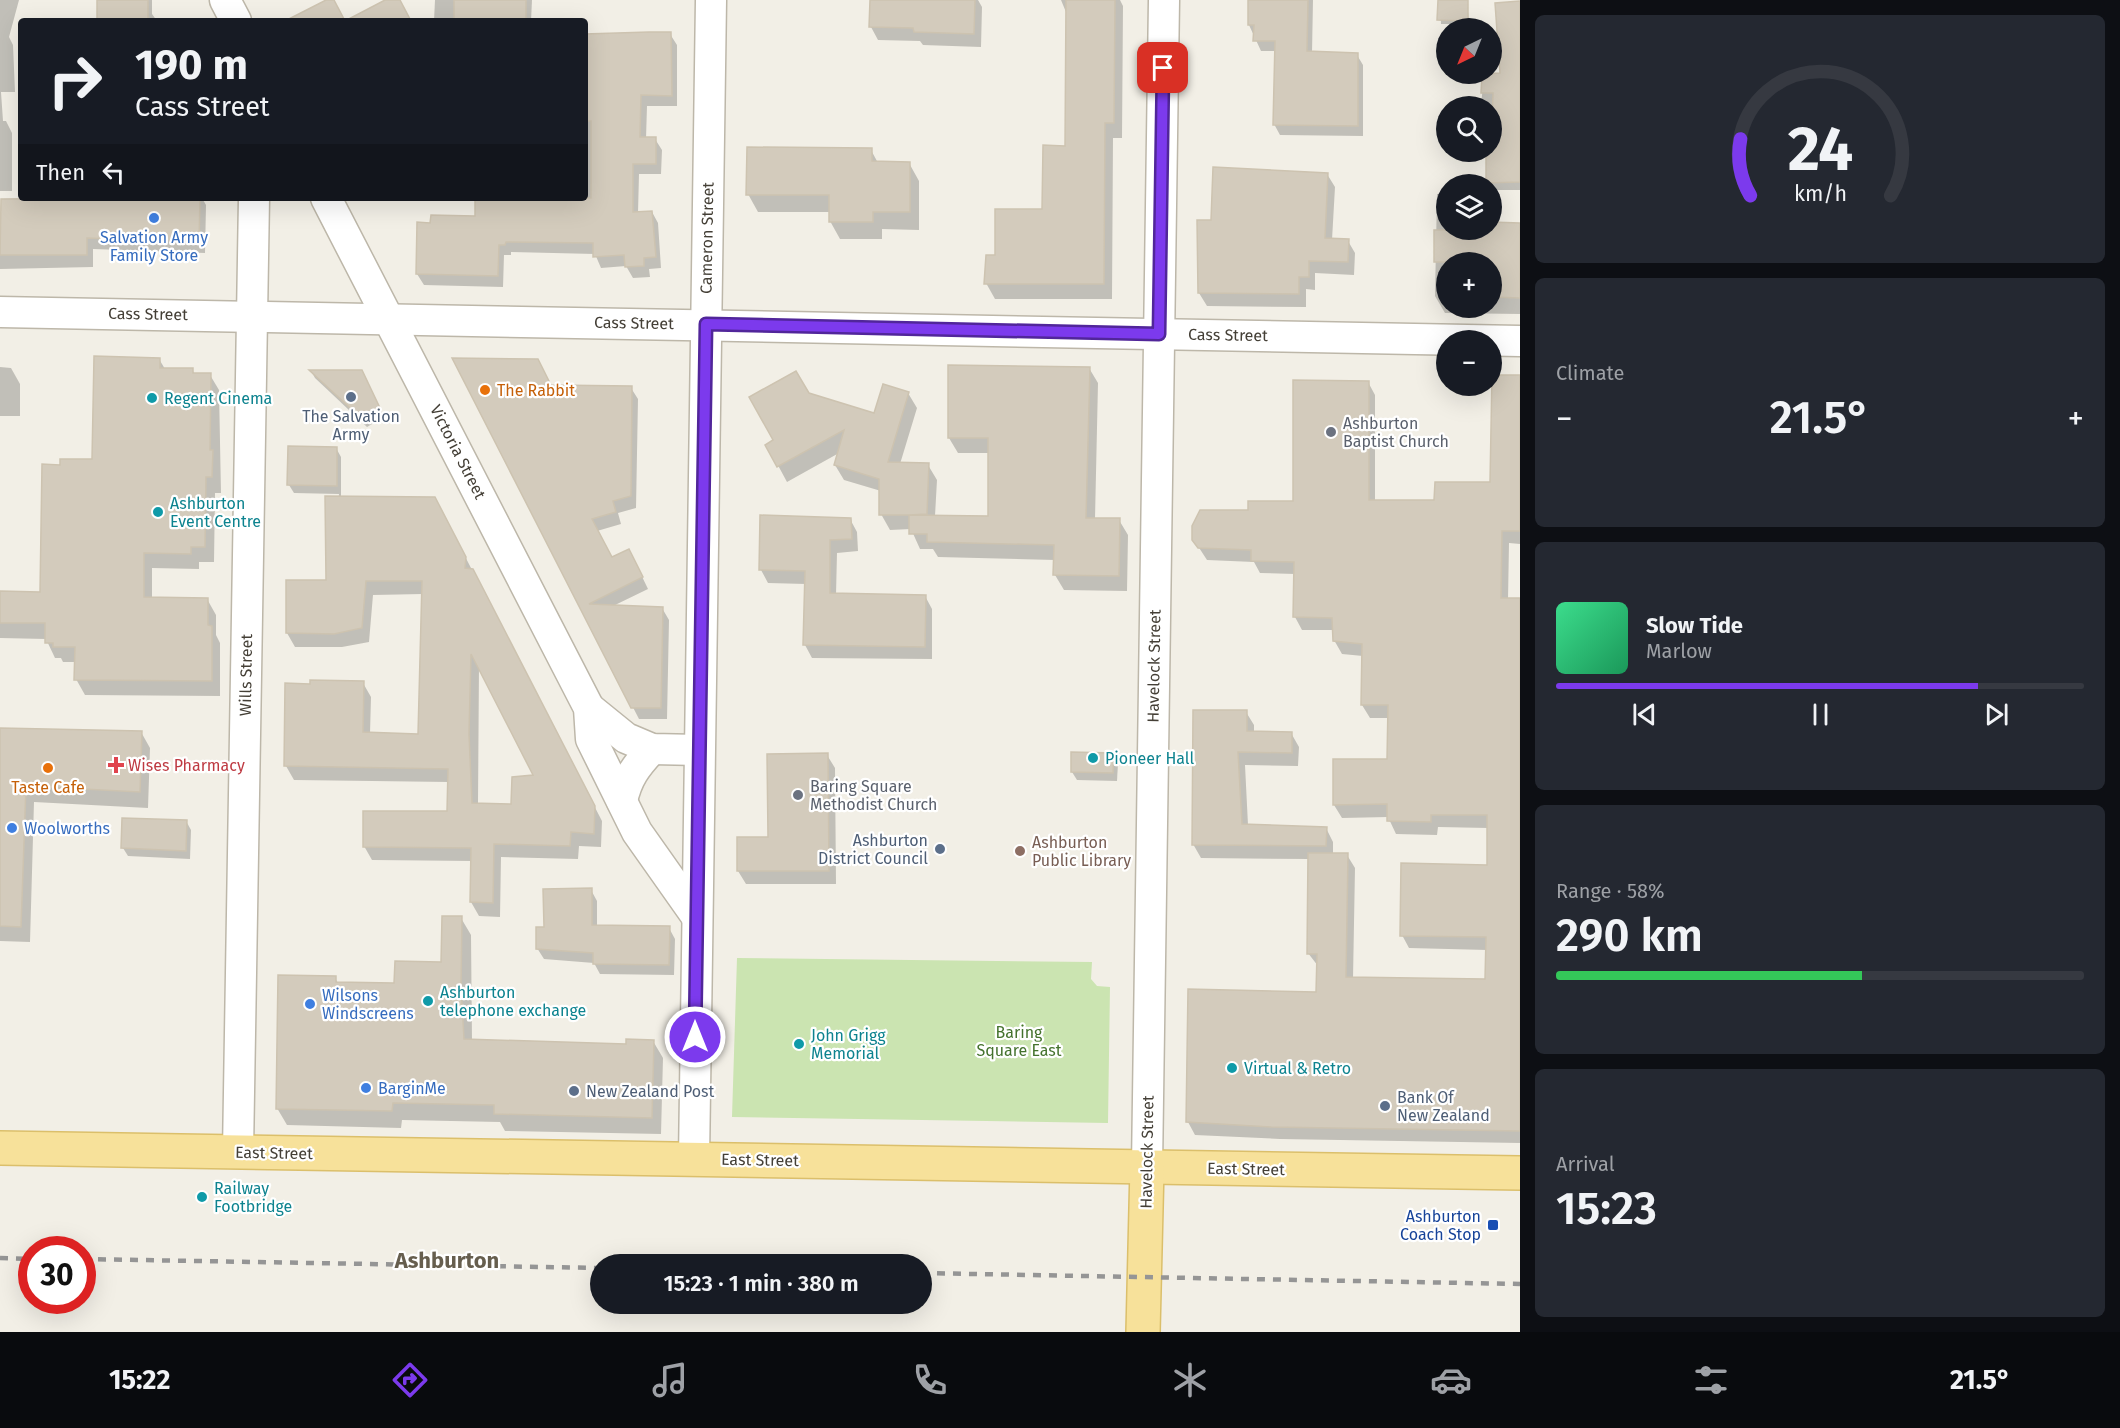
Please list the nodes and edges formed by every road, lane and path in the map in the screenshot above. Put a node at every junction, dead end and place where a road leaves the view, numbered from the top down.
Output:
1 (225, 0) edge
2 (711, 0) edge
3 (1164, 0) edge
4 (234, 18) edge
5 (254, 201) edge
6 (328, 201) edge
7 (0, 312) edge
8 (252, 316) junction
9 (389, 319) junction
10 (706, 324) junction
11 (1159, 334) junction
12 (1520, 341) edge
13 (589, 708) junction
14 (652, 749) junction
15 (699, 750) junction
16 (622, 801) junction
17 (697, 917) junction
18 (0, 1148) edge
19 (237, 1152) junction
20 (694, 1159) junction
21 (1147, 1167) junction
22 (1520, 1173) edge
23 (1143, 1332) edge

1 - 4 street
2 - 10 street, Cameron Street
3 - 11 street, Havelock Street
5 - 8 street, Wills Street
6 - 9 street, Victoria Street
7 - 8 street, Cass Street
8 - 9 street, Cass Street
8 - 19 street, Wills Street
9 - 10 street, Cass Street
9 - 13 street, Victoria Street
10 - 11 street, Cass Street
10 - 15 street, Cameron Street
11 - 12 street, Cass Street
11 - 21 street, Havelock Street
13 - 14 street, Victoria Street
13 - 16 street, Victoria Street
14 - 15 street, Victoria Street
14 - 16 street
15 - 17 street, Cameron Street
16 - 17 street, Victoria Street
17 - 20 street, Cameron Street
18 - 19 main road, East Street
19 - 20 main road, East Street
20 - 21 main road, East Street
21 - 22 main road, East Street
21 - 23 main road, Havelock Street

